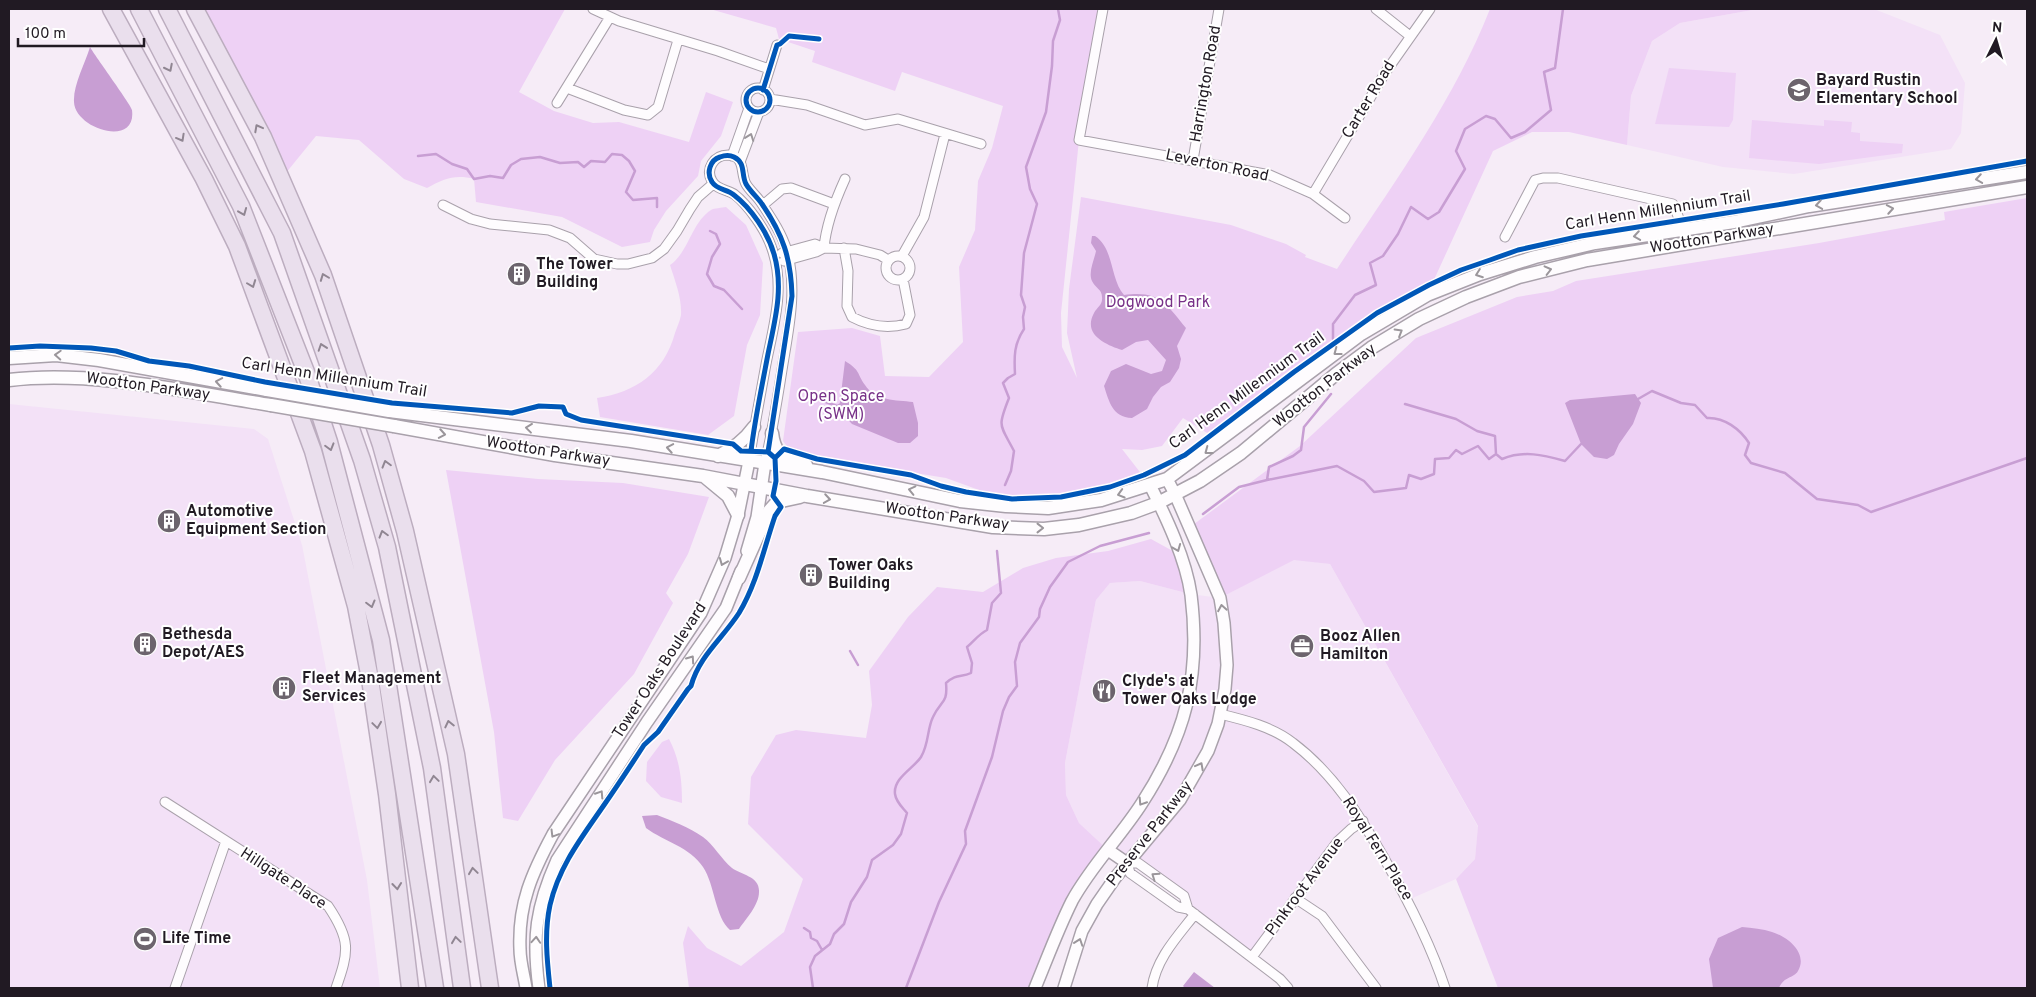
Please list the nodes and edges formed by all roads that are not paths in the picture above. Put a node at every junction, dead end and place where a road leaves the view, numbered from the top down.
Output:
1 (111, 9) edge
2 (139, 9) edge
3 (168, 9) edge
4 (195, 9) edge
5 (593, 9) edge
6 (1102, 9) edge
7 (1219, 9) edge
8 (1376, 9) edge
9 (1430, 9) edge
10 (610, 16) junction
11 (1410, 36) junction
12 (678, 40) junction
13 (776, 45) dead end
14 (769, 69) junction
15 (567, 88) junction
16 (763, 90) junction
17 (770, 99) junction
18 (557, 103) dead end
19 (749, 108) junction
20 (759, 112) junction
21 (945, 134) junction
22 (981, 144) dead end
23 (732, 156) junction
24 (1193, 160) junction
25 (740, 162) junction
26 (2027, 172) edge
27 (845, 179) dead end
28 (713, 184) junction
29 (2027, 187) edge
30 (1313, 194) junction
31 (443, 204) dead end
32 (834, 204) junction
33 (763, 205) junction
34 (1345, 218) dead end
35 (1685, 229) junction
36 (1505, 237) dead end
37 (1687, 243) junction
38 (824, 248) junction
39 (844, 248) junction
40 (788, 256) junction
41 (902, 256) junction
42 (775, 259) junction
43 (888, 260) junction
44 (903, 279) junction
45 (9, 358) edge
46 (9, 380) edge
47 (754, 427) junction
48 (772, 433) junction
49 (718, 456) junction
50 (749, 461) junction
51 (765, 463) junction
52 (822, 472) junction
53 (703, 476) junction
54 (1167, 479) junction
55 (745, 483) junction
56 (762, 486) junction
57 (1150, 486) junction
58 (1176, 494) junction
59 (806, 496) junction
60 (1158, 503) junction
61 (738, 515) junction
62 (739, 578) junction
63 (1220, 714) junction
64 (165, 802) dead end
65 (1363, 821) junction
66 (226, 842) junction
67 (1108, 850) junction
68 (1127, 863) junction
69 (1295, 898) junction
70 (1191, 911) junction
71 (402, 928) junction
72 (482, 934) junction
73 (1252, 957) junction
74 (1038, 987) edge
75 (175, 988) edge
76 (336, 988) edge
77 (410, 988) edge
78 (418, 988) edge
79 (435, 988) edge
80 (462, 988) edge
81 (486, 988) edge
82 (490, 988) edge
83 (526, 988) edge
84 (539, 988) edge
85 (1064, 988) edge
86 (1152, 988) edge
87 (1288, 988) edge
88 (1376, 988) edge
89 (1445, 988) edge

1 -> 71 highway
2 -> 79 highway
80 -> 3 highway
72 -> 4 highway
5 - 10 street
6 - 24 street, Leverton Road
7 - 24 street, Harrington Road
8 - 11 street
9 - 11 street, Carter Road
10 - 12 street
10 - 15 street
11 - 30 street, Carter Road
12 - 14 street
12 - 15 street
13 - 14 street
14 - 16 street
15 - 18 street
16 - 17 street
16 - 19 street
17 - 20 street
17 - 21 street
19 - 20 street
19 - 23 street
25 -> 20 street
21 - 22 street
21 - 41 street
23 - 25 street
23 - 28 street
24 - 30 street, Leverton Road
25 - 33 street, Tower Oaks Boulevard
26 -> 35 main road, Wootton Parkway
27 - 32 street
28 - 31 street
28 - 42 street, Tower Oaks Boulevard
37 -> 29 main road, Wootton Parkway
30 - 34 street, Leverton Road
32 - 33 street
32 - 38 street
33 - 40 street, Tower Oaks Boulevard
35 - 36 street
35 - 37 street
35 -> 54 main road, Wootton Parkway
58 -> 37 main road, Wootton Parkway
38 - 39 street
38 - 40 street
39 - 43 street
39 - 44 street
40 - 42 street
40 - 48 street, Tower Oaks Boulevard
41 - 43 street
41 - 44 street
42 - 47 street, Tower Oaks Boulevard
43 - 44 street
49 -> 45 main road, Wootton Parkway, bridge
46 -> 53 main road, Wootton Parkway, bridge
47 - 49 main road
47 - 50 street, Tower Oaks Boulevard
48 - 51 street, Tower Oaks Boulevard
48 - 52 main road
49 - 50 main road, Wootton Parkway
50 - 51 main road, Wootton Parkway
50 - 55 street, Tower Oaks Boulevard
51 - 52 main road, Wootton Parkway
51 - 56 street, Tower Oaks Boulevard
57 -> 52 main road, Wootton Parkway
53 - 55 main road, Wootton Parkway
53 - 61 main road
54 - 57 main road, Wootton Parkway
54 - 58 street, Preserve Parkway
55 - 56 main road, Wootton Parkway
55 - 61 street, Tower Oaks Boulevard
56 - 59 main road, Wootton Parkway
56 - 62 street, Tower Oaks Boulevard
57 - 60 street, Preserve Parkway
58 - 60 main road, Wootton Parkway
63 -> 58 street, Preserve Parkway
59 -> 60 main road, Wootton Parkway
59 - 62 main road
60 -> 67 street, Preserve Parkway
61 -> 83 street, Tower Oaks Boulevard
84 -> 62 street, Tower Oaks Boulevard
63 - 65 street, Royal Fern Place
68 -> 63 street, Preserve Parkway
64 - 66 street, Hillgate Place
65 - 69 street, Pinkroot Avenue
65 - 89 street, Royal Fern Place
66 - 75 street
66 - 76 street, Hillgate Place
67 - 68 street
67 - 74 street, Preserve Parkway
68 - 70 street
85 -> 68 street, Preserve Parkway
69 - 73 street, Pinkroot Avenue
69 - 88 street
70 - 73 street
70 - 86 street
71 - 77 highway
71 - 78 highway
72 - 81 highway
72 - 82 highway
73 - 87 street

